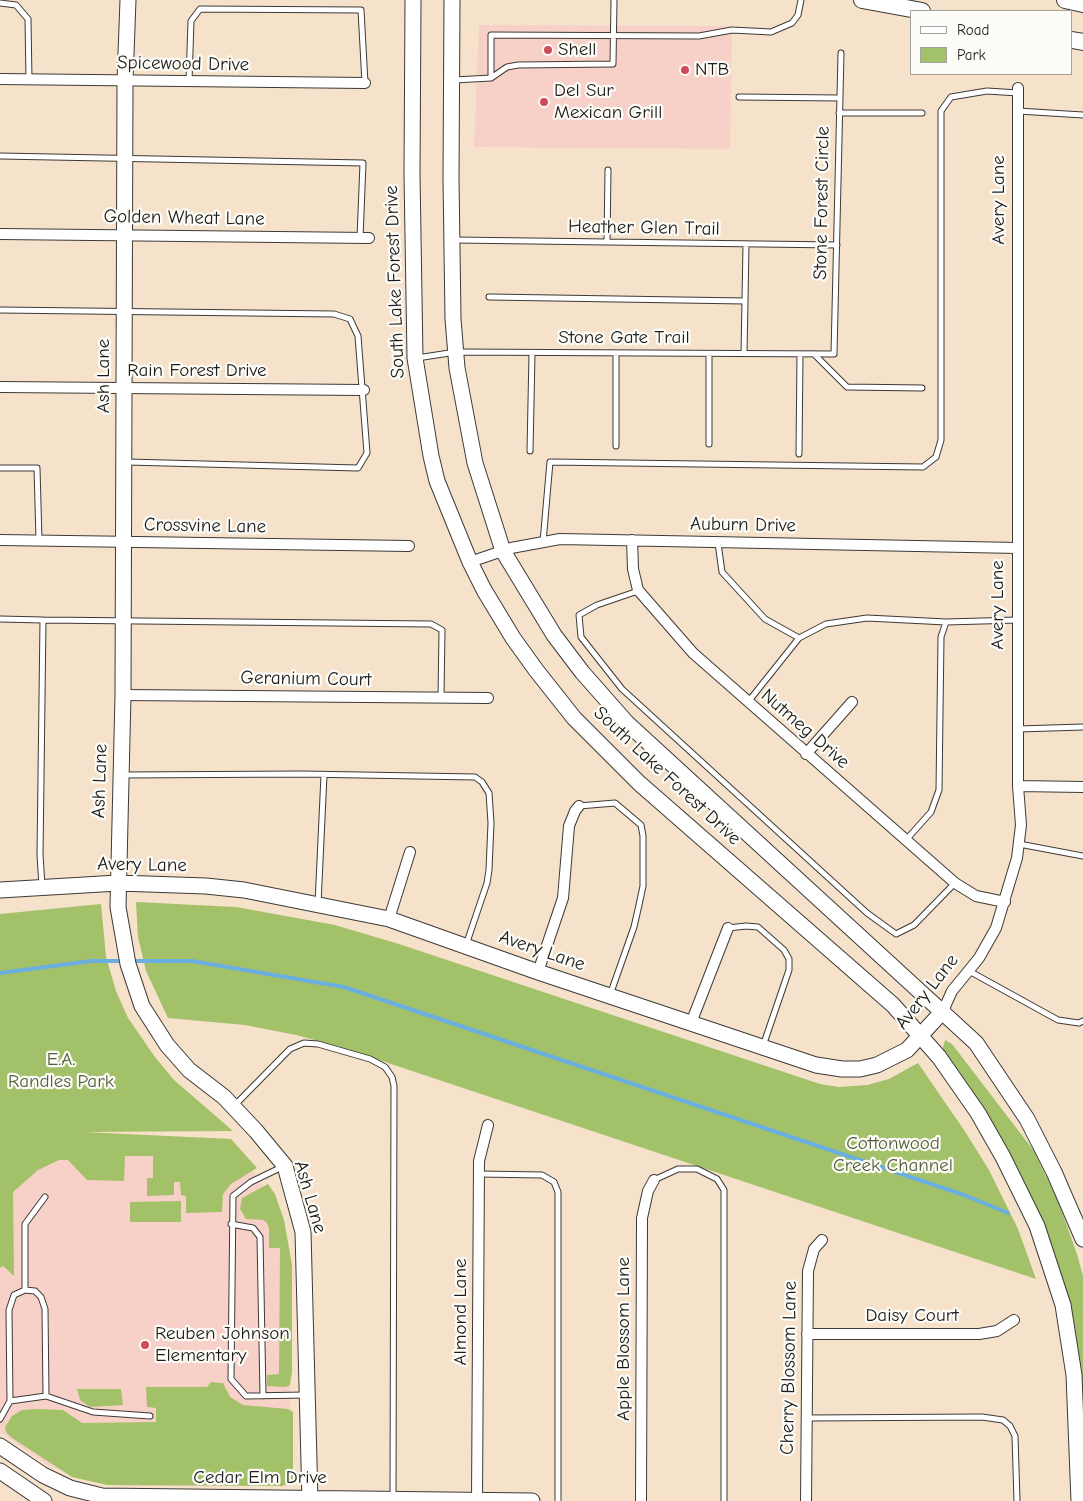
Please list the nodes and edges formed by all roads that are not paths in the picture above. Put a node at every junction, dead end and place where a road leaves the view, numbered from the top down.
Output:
1 (128, 0) edge
2 (413, 0) edge
3 (452, 0) edge
4 (614, 0) edge
5 (801, 0) edge
6 (862, 0) edge
7 (1067, 0) edge
8 (0, 2) edge
9 (1083, 4) edge
10 (917, 10) edge
11 (613, 35) junction
12 (841, 52) dead end
13 (491, 78) junction
14 (0, 80) edge
15 (29, 80) junction
16 (451, 80) junction
17 (125, 81) junction
18 (189, 81) junction
19 (365, 83) joint
20 (1018, 90) joint
21 (739, 97) dead end
22 (840, 98) junction
23 (1018, 111) junction
24 (839, 113) junction
25 (922, 113) dead end
26 (1083, 115) edge
27 (0, 156) edge
28 (125, 158) junction
29 (608, 170) dead end
30 (0, 234) edge
31 (125, 235) junction
32 (364, 238) joint
33 (452, 240) junction
34 (607, 242) junction
35 (746, 244) junction
36 (837, 245) junction
37 (489, 297) dead end
38 (745, 301) junction
39 (0, 310) edge
40 (124, 312) junction
41 (456, 352) junction
42 (532, 353) junction
43 (616, 353) junction
44 (709, 354) junction
45 (744, 354) junction
46 (800, 354) junction
47 (814, 354) junction
48 (834, 354) joint
49 (415, 358) junction
50 (0, 388) edge
51 (124, 388) junction
52 (922, 388) dead end
53 (364, 390) junction
54 (709, 444) dead end
55 (616, 446) dead end
56 (530, 451) dead end
57 (798, 454) dead end
58 (124, 462) junction
59 (0, 468) edge
60 (0, 540) edge
61 (632, 540) junction
62 (39, 541) junction
63 (123, 542) junction
64 (718, 542) junction
65 (543, 543) junction
66 (409, 546) dead end
67 (1018, 548) junction
68 (504, 551) junction
69 (470, 562) junction
70 (638, 590) junction
71 (0, 619) edge
72 (43, 620) junction
73 (123, 620) junction
74 (1018, 620) junction
75 (946, 622) junction
76 (799, 638) junction
77 (123, 694) junction
78 (441, 698) junction
79 (488, 698) dead end
80 (748, 702) junction
81 (852, 702) dead end
82 (1083, 728) edge
83 (1018, 729) junction
84 (806, 754) junction
85 (120, 775) junction
86 (324, 775) junction
87 (1018, 786) junction
88 (1083, 786) edge
89 (579, 806) joint
90 (906, 840) junction
91 (1018, 844) junction
92 (410, 852) dead end
93 (1083, 856) edge
94 (118, 883) junction
95 (956, 883) junction
96 (42, 886) junction
97 (0, 890) edge
98 (1005, 902) junction
99 (318, 905) junction
100 (389, 919) junction
101 (728, 928) joint
102 (466, 946) junction
103 (969, 971) junction
104 (538, 972) junction
105 (610, 995) junction
106 (942, 1011) junction
107 (1083, 1021) edge
108 (692, 1023) junction
109 (921, 1036) junction
110 (763, 1046) junction
111 (234, 1106) junction
112 (488, 1125) dead end
113 (285, 1166) junction
114 (479, 1174) junction
115 (654, 1180) joint
116 (45, 1197) dead end
117 (231, 1224) junction
118 (1083, 1239) edge
119 (822, 1240) dead end
120 (25, 1290) junction
121 (1014, 1320) dead end
122 (807, 1334) junction
123 (308, 1395) junction
124 (46, 1396) junction
125 (262, 1396) junction
126 (10, 1401) junction
127 (150, 1416) dead end
128 (806, 1418) junction
129 (0, 1419) edge
130 (0, 1446) edge
131 (0, 1471) edge
132 (140, 1499) edge
133 (393, 1499) junction
134 (310, 1500) edge
135 (44, 1501) edge
136 (477, 1501) edge
137 (532, 1501) edge
138 (558, 1501) edge
139 (641, 1501) edge
140 (724, 1501) edge
141 (806, 1501) edge
142 (1017, 1501) edge
143 (1079, 1501) edge

1 - 17 main road, Ash Lane
2 - 49 main road, South Lake Forest Drive
3 - 16 main road, South Lake Forest Drive
4 - 11 lane
5 - 11 lane
6 - 10 main road
7 - 9 main road
8 - 15 lane
11 - 13 lane
11 - 13 lane
12 - 22 lane, Stone Forest Circle
13 - 16 lane
14 - 15 street, Spicewood Drive
15 - 17 street, Spicewood Drive
16 - 33 main road, South Lake Forest Drive
17 - 18 street, Spicewood Drive
17 - 28 main road, Ash Lane
18 - 19 street, Spicewood Drive
18 - 19 lane
20 - 23 street, Avery Lane
20 - 65 lane
21 - 22 lane
22 - 24 lane, Stone Forest Circle
23 - 26 lane
23 - 67 street, Avery Lane
24 - 25 lane
24 - 36 lane, Stone Forest Circle
27 - 28 lane
28 - 31 main road, Ash Lane
28 - 32 lane
29 - 34 lane
30 - 31 street, Golden Wheat Lane
31 - 32 street, Golden Wheat Lane
31 - 40 main road, Ash Lane
33 - 34 lane, Heather Glen Trail
33 - 41 main road, South Lake Forest Drive
34 - 35 lane, Heather Glen Trail
35 - 36 lane, Heather Glen Trail
35 - 38 lane
36 - 48 lane, Stone Forest Circle
37 - 38 lane
38 - 45 lane
39 - 40 lane
40 - 51 main road, Ash Lane
40 - 53 lane
41 - 42 lane, Stone Gate Trail
41 - 49 lane, Stone Gate Trail
41 - 68 main road, South Lake Forest Drive
42 - 43 lane, Stone Gate Trail
42 - 56 lane
43 - 44 lane, Stone Gate Trail
43 - 55 lane
44 - 45 lane, Stone Gate Trail
44 - 54 lane
45 - 46 lane, Stone Gate Trail
46 - 47 lane, Stone Gate Trail
46 - 57 lane
47 - 48 lane, Stone Gate Trail
47 - 52 lane
49 - 69 main road, South Lake Forest Drive
50 - 51 street, Rain Forest Drive
51 - 53 street, Rain Forest Drive
51 - 58 main road, Ash Lane
53 - 58 lane
58 - 63 main road, Ash Lane
59 - 62 lane
60 - 62 street, Crossvine Lane
61 - 64 street, Auburn Drive
61 - 65 street, Auburn Drive
61 - 70 street
62 - 63 street, Crossvine Lane
63 - 66 street, Crossvine Lane
63 - 73 main road, Ash Lane
64 - 67 street, Auburn Drive
64 - 76 lane
65 - 68 street, Auburn Drive
67 - 74 street, Avery Lane
68 - 69 street, Auburn Drive
68 - 106 main road, South Lake Forest Drive
69 - 109 main road, South Lake Forest Drive
70 - 80 street, Nutmeg Drive
70 - 95 lane
71 - 72 lane
72 - 73 lane
72 - 96 lane
73 - 77 main road, Ash Lane
73 - 78 lane
74 - 75 lane
74 - 83 street, Avery Lane
75 - 76 lane
75 - 90 lane
76 - 80 lane
77 - 78 street, Geranium Court
77 - 85 main road, Ash Lane
78 - 79 street, Geranium Court
80 - 84 street, Nutmeg Drive
81 - 84 street
82 - 83 lane
83 - 87 street, Avery Lane
84 - 90 street, Nutmeg Drive
85 - 86 lane
85 - 94 main road, Ash Lane
86 - 99 lane
86 - 102 lane
87 - 88 street
87 - 91 street, Avery Lane
89 - 104 street
89 - 105 lane
90 - 95 street, Nutmeg Drive
91 - 93 lane
91 - 98 street, Avery Lane
92 - 100 street
94 - 96 main road, Avery Lane
94 - 99 main road, Avery Lane
94 - 111 main road, Ash Lane
95 - 98 street, Nutmeg Drive
96 - 97 main road, Avery Lane
98 - 103 street, Avery Lane
99 - 100 main road, Avery Lane
100 - 102 main road, Avery Lane
101 - 108 street
101 - 110 lane
102 - 104 main road, Avery Lane
103 - 106 street, Avery Lane
103 - 107 lane
104 - 105 main road, Avery Lane
105 - 108 main road, Avery Lane
106 - 109 main road, Avery Lane
106 - 118 main road, South Lake Forest Drive
108 - 110 main road, Avery Lane
109 - 110 main road, Avery Lane
109 - 143 main road, South Lake Forest Drive
111 - 113 main road, Ash Lane
111 - 133 lane
112 - 114 street, Almond Lane
113 - 117 lane
113 - 123 main road, Ash Lane
114 - 136 street, Almond Lane
114 - 138 lane
115 - 139 street, Apple Blossom Lane
115 - 140 lane
116 - 120 lane
117 - 125 lane
117 - 125 lane
119 - 122 street, Cherry Blossom Lane
120 - 124 lane
120 - 126 lane
121 - 122 street, Daisy Court
122 - 128 street, Cherry Blossom Lane
123 - 125 lane
123 - 134 main road, Ash Lane
124 - 126 lane
124 - 127 lane
126 - 129 lane
128 - 141 street, Cherry Blossom Lane
128 - 142 lane
130 - 132 main road, Cedar Elm Drive
131 - 135 main road
132 - 134 main road, Cedar Elm Drive
133 - 134 main road, Cedar Elm Drive
133 - 136 main road, Cedar Elm Drive
136 - 137 main road, Cedar Elm Drive

